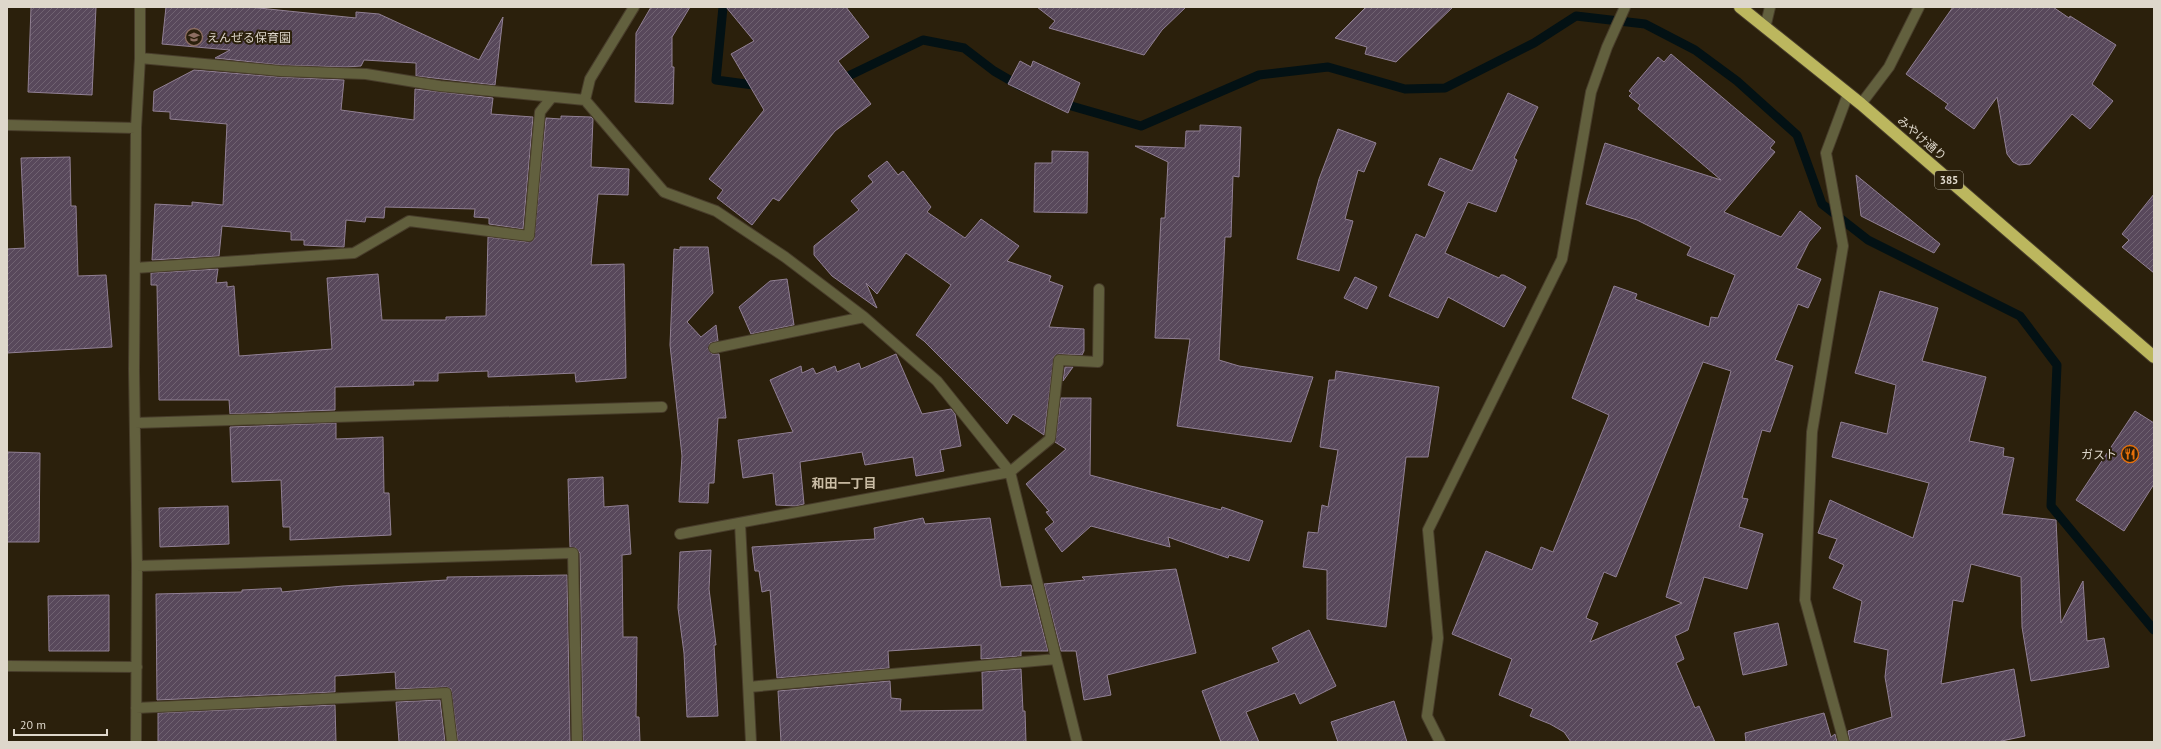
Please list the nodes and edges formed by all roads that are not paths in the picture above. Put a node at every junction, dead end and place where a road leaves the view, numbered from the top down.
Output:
1 (140, 7) edge
2 (634, 7) edge
3 (1625, 7) edge
4 (1740, 7) edge
5 (1770, 7) edge
6 (1919, 7) edge
7 (1765, 28) junction
8 (140, 58) junction
9 (1848, 94) junction
10 (552, 96) junction
11 (585, 100) junction
12 (1861, 104) junction
13 (7, 125) edge
14 (136, 128) junction
15 (135, 268) junction
16 (1100, 289) dead end
17 (864, 317) junction
18 (714, 348) dead end
19 (2154, 357) edge
20 (662, 407) dead end
21 (135, 423) junction
22 (1010, 472) junction
23 (740, 523) junction
24 (680, 534) dead end
25 (137, 566) junction
26 (1056, 659) junction
27 (7, 666) edge
28 (137, 667) junction
29 (749, 687) junction
30 (136, 708) junction
31 (136, 742) edge
32 (452, 742) edge
33 (577, 742) edge
34 (752, 742) edge
35 (1077, 742) edge
36 (1440, 742) edge
37 (1844, 742) edge

1 - 8 street
2 - 11 street
3 - 36 street
4 - 7 highway, みやけ通り / 385
5 - 7 street
6 - 12 street
7 - 9 highway, みやけ通り / 385
8 - 10 street
8 - 14 street
9 - 12 highway, みやけ通り / 385
9 - 37 street
10 - 11 street
10 - 15 street
11 - 17 street
12 - 19 highway, みやけ通り / 385
13 - 14 street
14 - 15 street
15 - 21 street
16 - 22 street
17 - 18 street
17 - 22 street
20 - 21 street
21 - 25 street
22 - 23 street
22 - 26 street
23 - 24 street
23 - 29 street
25 - 28 street
25 - 33 street
26 - 29 street
26 - 35 street
27 - 28 street
28 - 30 street
29 - 34 street
30 - 31 street
30 - 32 street

